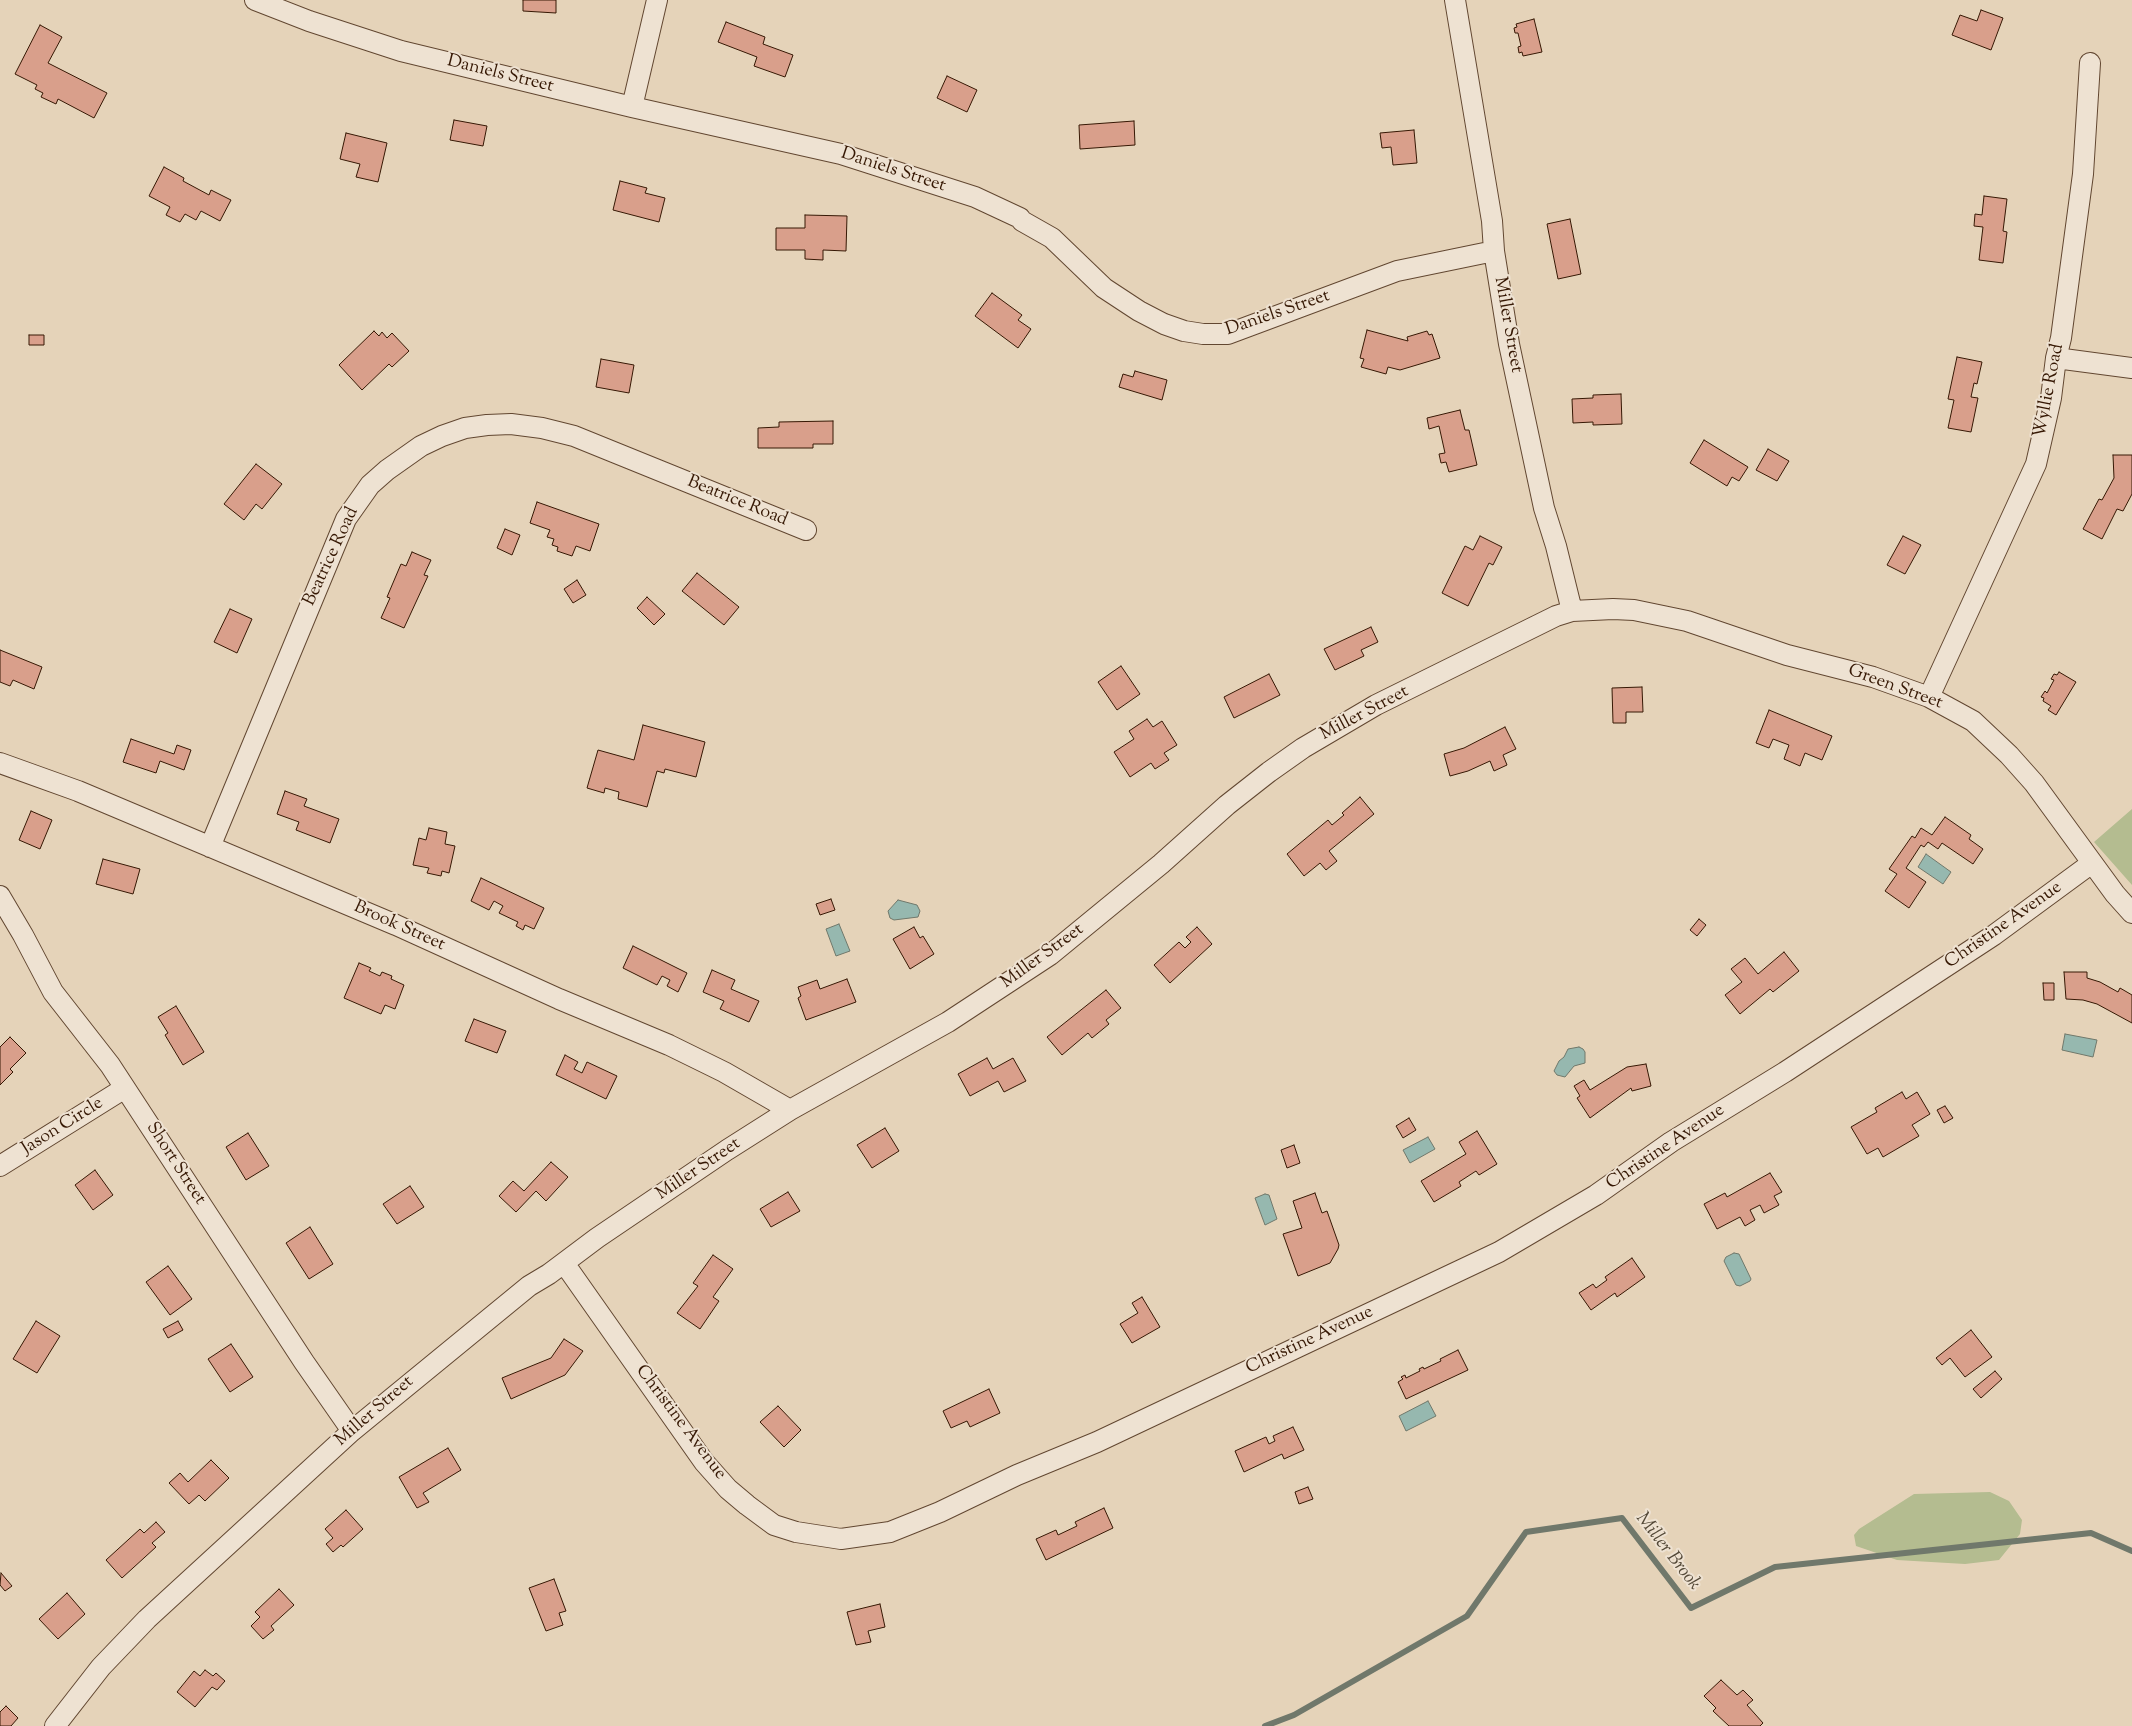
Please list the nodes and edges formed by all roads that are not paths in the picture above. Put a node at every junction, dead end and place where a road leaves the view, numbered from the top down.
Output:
1 (255, 0) edge
2 (657, 0) edge
3 (1455, 0) edge
4 (2090, 63) dead end
5 (632, 107) junction
6 (1494, 251) junction
7 (2056, 358) junction
8 (2132, 368) edge
9 (806, 530) dead end
10 (1572, 610) junction
11 (1930, 697) junction
12 (0, 763) edge
13 (210, 847) junction
14 (2092, 864) junction
15 (0, 896) edge
16 (2132, 913) edge
17 (125, 1088) junction
18 (790, 1110) junction
19 (0, 1166) edge
20 (564, 1262) junction
21 (352, 1431) junction
22 (55, 1726) edge

1 - 5 street, Daniels Street
2 - 5 street
3 - 6 street, Miller Street
4 - 7 street, Wyllie Road
5 - 6 street, Daniels Street
6 - 10 street, Miller Street
7 - 8 street
7 - 11 street, Wyllie Road
9 - 13 street, Beatrice Road
10 - 11 street, Green Street
10 - 18 street, Miller Street
11 - 14 street, Green Street
12 - 13 street, Brook Street
13 - 18 street, Brook Street
14 - 16 street, Green Street
14 - 20 street, Christine Avenue
15 - 17 street, Short Street
17 - 19 street, Jason Circle
17 - 21 street, Short Street
18 - 20 street, Miller Street
20 - 21 street, Miller Street
21 - 22 street, Miller Street

